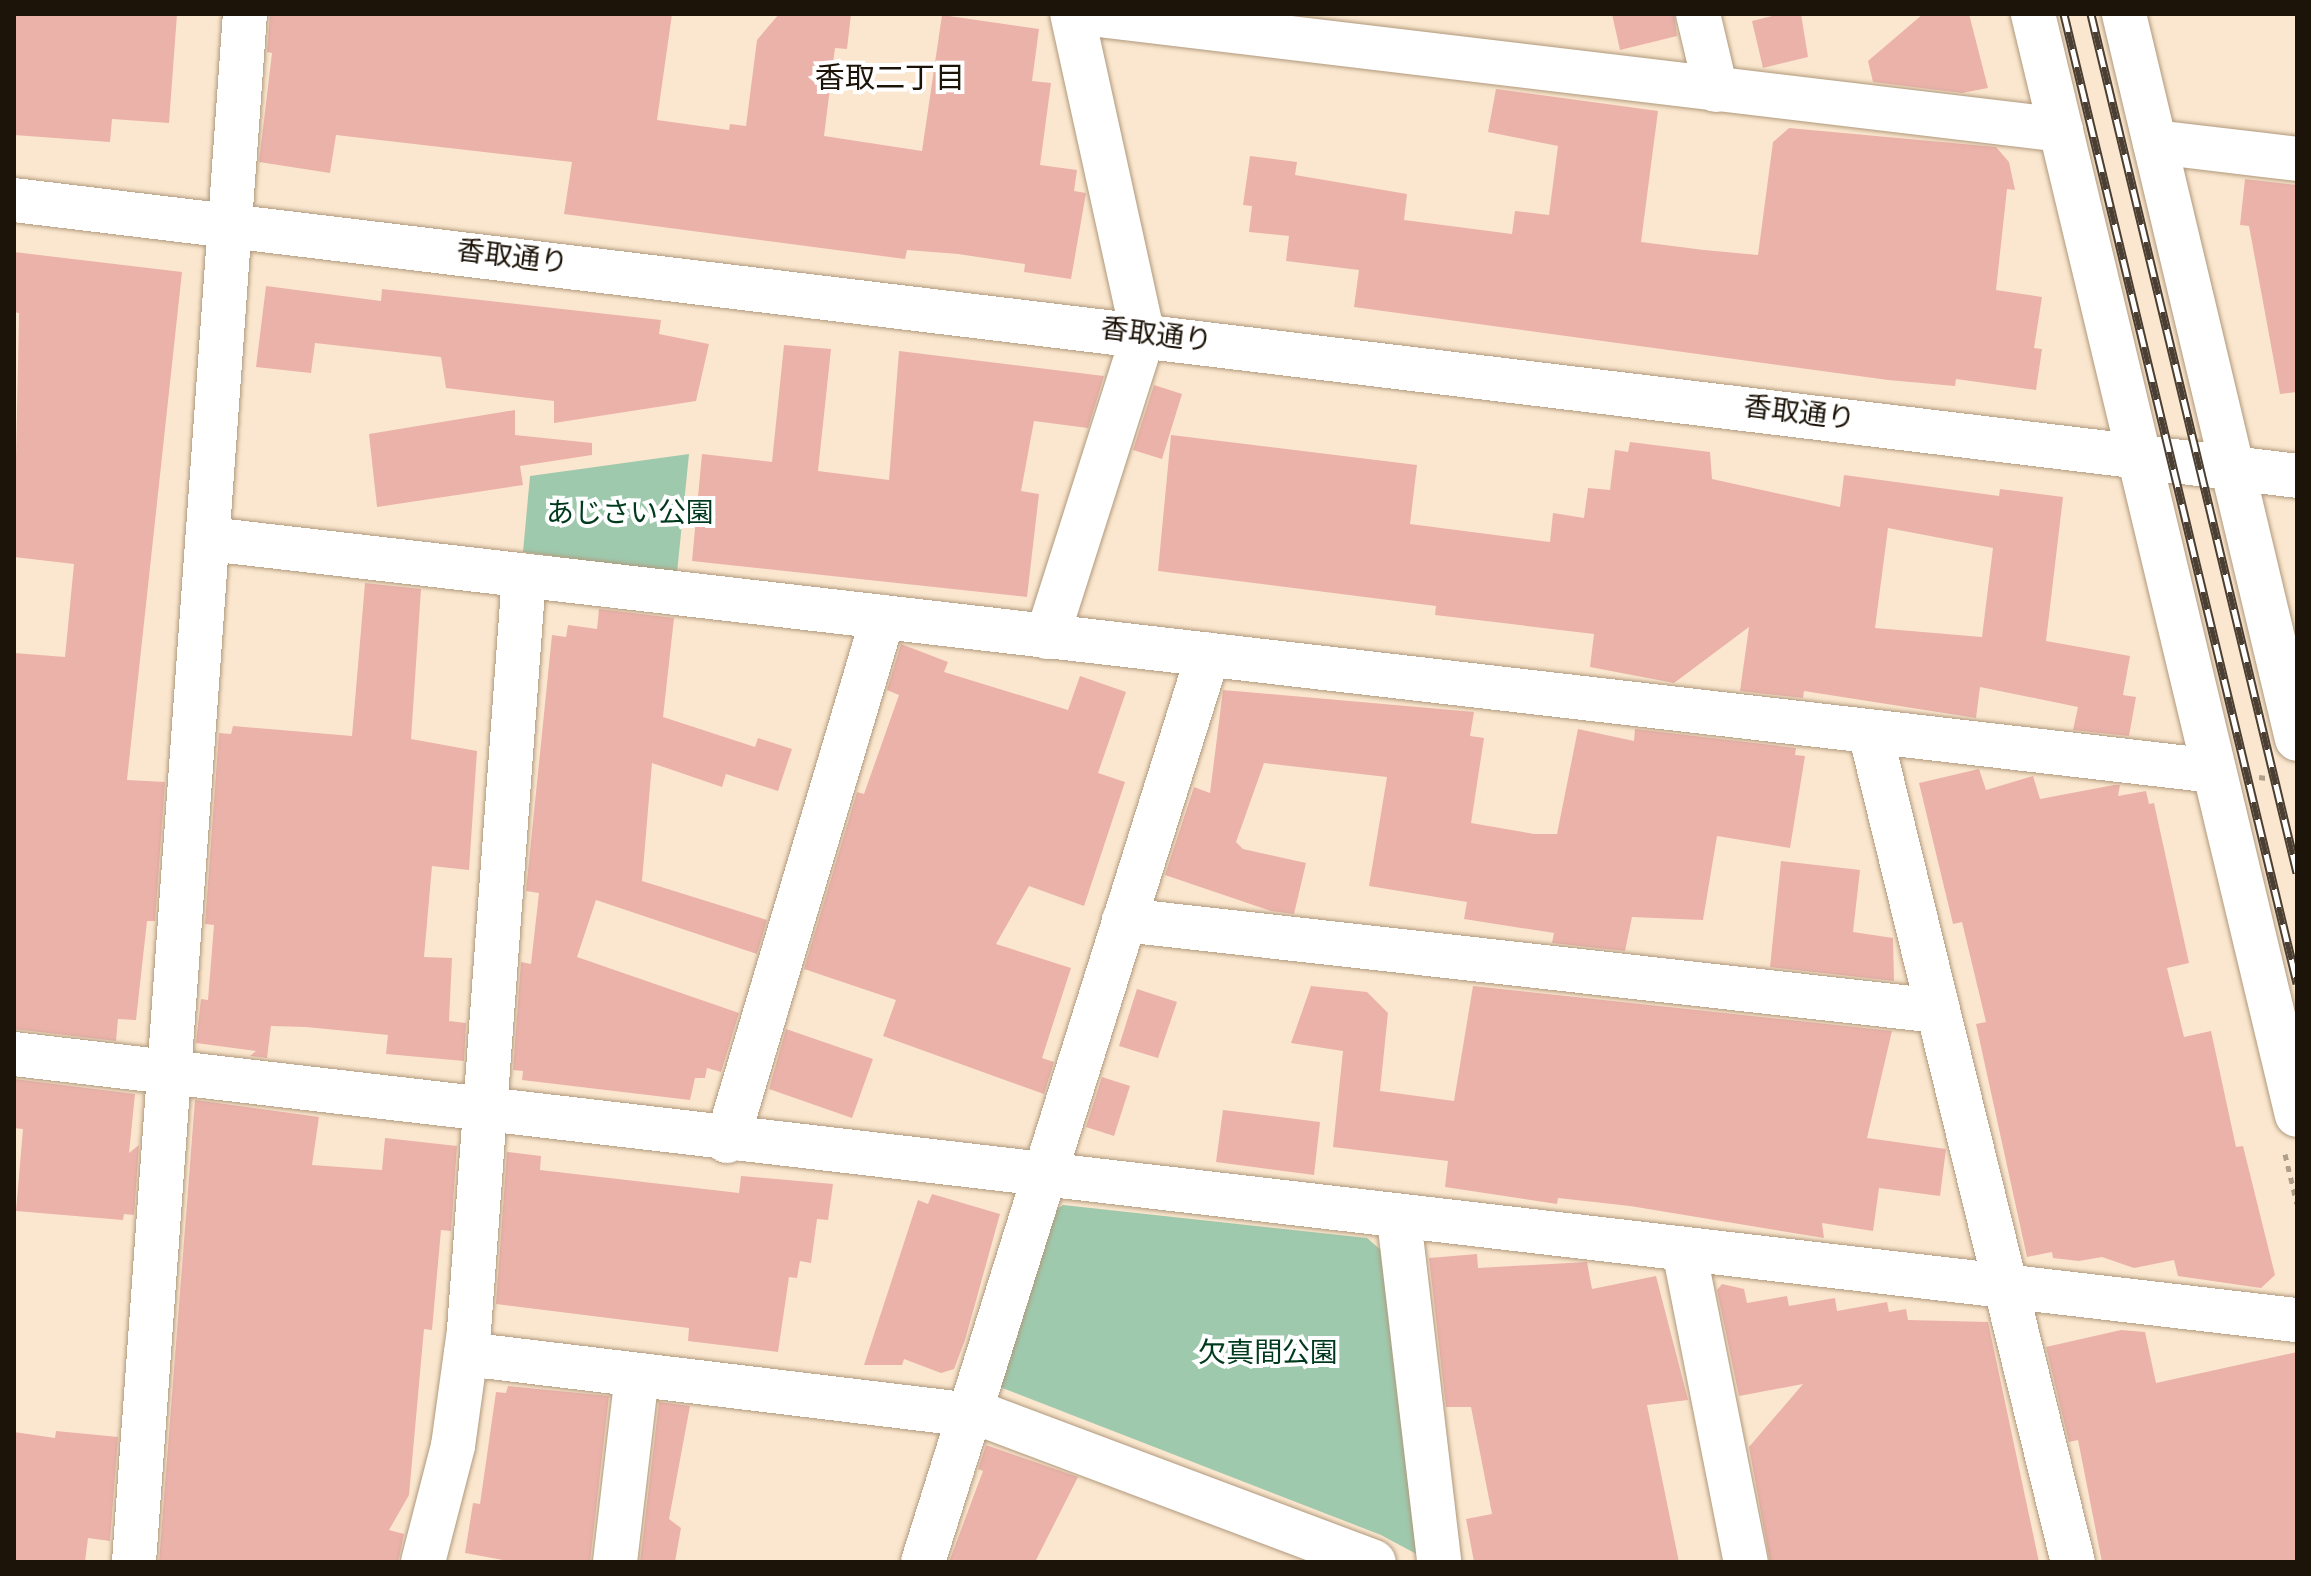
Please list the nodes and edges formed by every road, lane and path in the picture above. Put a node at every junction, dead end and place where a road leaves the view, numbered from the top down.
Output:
1 (245, 14) edge
2 (1072, 14) edge
3 (1090, 14) edge
4 (1698, 14) edge
5 (2033, 14) edge
6 (2124, 14) edge
7 (1390, 32) edge
8 (1716, 90) junction
9 (2061, 130) junction
10 (2155, 142) junction
11 (2297, 159) edge
12 (14, 200) edge
13 (229, 225) junction
14 (1143, 336) junction
15 (2138, 456) junction
16 (2233, 468) junction
17 (2297, 476) edge
18 (209, 539) junction
19 (524, 576) junction
20 (883, 617) junction
21 (1047, 637) junction
22 (1208, 655) junction
23 (1870, 732) junction
24 (2297, 739) edge
25 (2214, 771) junction
26 (1124, 920) junction
27 (1938, 1011) junction
28 (14, 1054) edge
29 (169, 1072) junction
30 (485, 1112) junction
31 (2297, 1115) edge
32 (727, 1141) junction
33 (1042, 1177) junction
34 (1399, 1219) junction
35 (1684, 1250) junction
36 (2007, 1287) junction
37 (2297, 1320) edge
38 (466, 1354) junction
39 (637, 1375) junction
40 (968, 1415) junction
41 (134, 1562) edge
42 (423, 1562) edge
43 (615, 1562) edge
44 (923, 1562) edge
45 (1374, 1562) edge
46 (1439, 1562) edge
47 (1746, 1562) edge
48 (2073, 1562) edge

1 - 13 street
2 - 14 street
3 - 7 street
4 - 8 street
5 - 9 street
6 - 10 street
7 - 8 street
8 - 9 street
9 - 15 street
10 - 11 street
10 - 16 street
12 - 13 street, 香取通り
13 - 14 street, 香取通り
13 - 18 street
14 - 15 street, 香取通り
14 - 21 street
15 - 16 street, 香取通り
15 - 25 street
16 - 17 street, 香取通り
16 - 24 street
18 - 19 street
18 - 29 street
19 - 20 street
19 - 30 street
20 - 21 street
20 - 32 street
21 - 22 street
22 - 23 street
22 - 26 street
23 - 25 street
23 - 27 street
25 - 31 street
26 - 27 street
26 - 33 street
27 - 36 street
28 - 29 street
29 - 30 street
29 - 41 street
30 - 32 street
30 - 38 street
32 - 33 street
33 - 34 street
33 - 40 street
34 - 35 street
34 - 46 street
35 - 36 street
35 - 47 street
36 - 37 street
36 - 48 street
38 - 39 street
38 - 42 street
39 - 40 street
39 - 43 street
40 - 44 street
40 - 45 street

